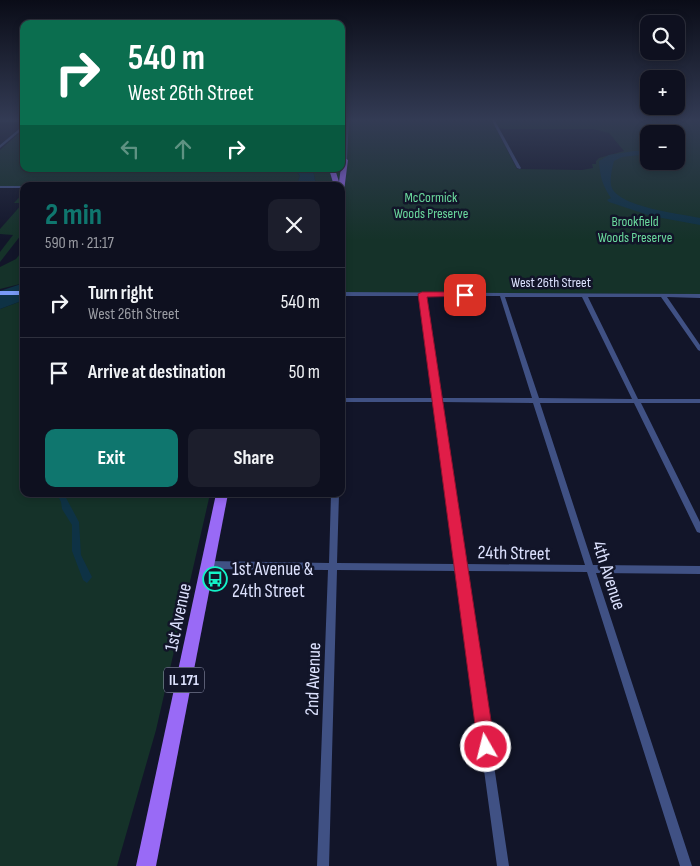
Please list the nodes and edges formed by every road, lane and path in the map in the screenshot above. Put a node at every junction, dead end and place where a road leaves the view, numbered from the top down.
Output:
1 (513, 159) edge
2 (518, 168) dead end
3 (0, 186) edge
4 (20, 187) edge
5 (0, 293) edge
6 (20, 293) edge
7 (345, 294) edge
8 (422, 294) junction
9 (502, 295) junction
10 (584, 295) junction
11 (663, 296) junction
12 (700, 296) edge
13 (700, 349) edge
14 (345, 400) edge
15 (438, 400) junction
16 (536, 401) junction
17 (636, 401) junction
18 (700, 401) edge
19 (221, 497) edge
20 (335, 497) edge
21 (700, 530) edge
22 (208, 565) junction
23 (333, 566) junction
24 (461, 567) junction
25 (590, 569) junction
26 (700, 570) edge
27 (146, 866) edge
28 (323, 866) edge
29 (503, 866) edge
30 (686, 866) edge

1 - 2 street
3 - 4 street
5 - 6 main road
7 - 8 street, West 26th Street
8 - 9 street, West 26th Street
8 - 15 street
9 - 10 street, West 26th Street
9 - 16 street, 4th Avenue
10 - 11 street, West 26th Street
10 - 17 street
11 - 12 street, West 26th Street
11 - 13 street
14 - 15 street
15 - 16 street
15 - 24 street
16 - 17 street
16 - 25 street, 4th Avenue
17 - 18 street
17 - 21 street
19 - 22 main road, 1st Avenue / IL 171
20 - 23 street, 2nd Avenue
22 - 23 street, 24th Street
22 - 27 main road, 1st Avenue / IL 171
23 - 24 street, 24th Street
23 - 28 street, 2nd Avenue
24 - 25 street, 24th Street
24 - 29 street
25 - 26 street, 24th Street
25 - 30 street, 4th Avenue

